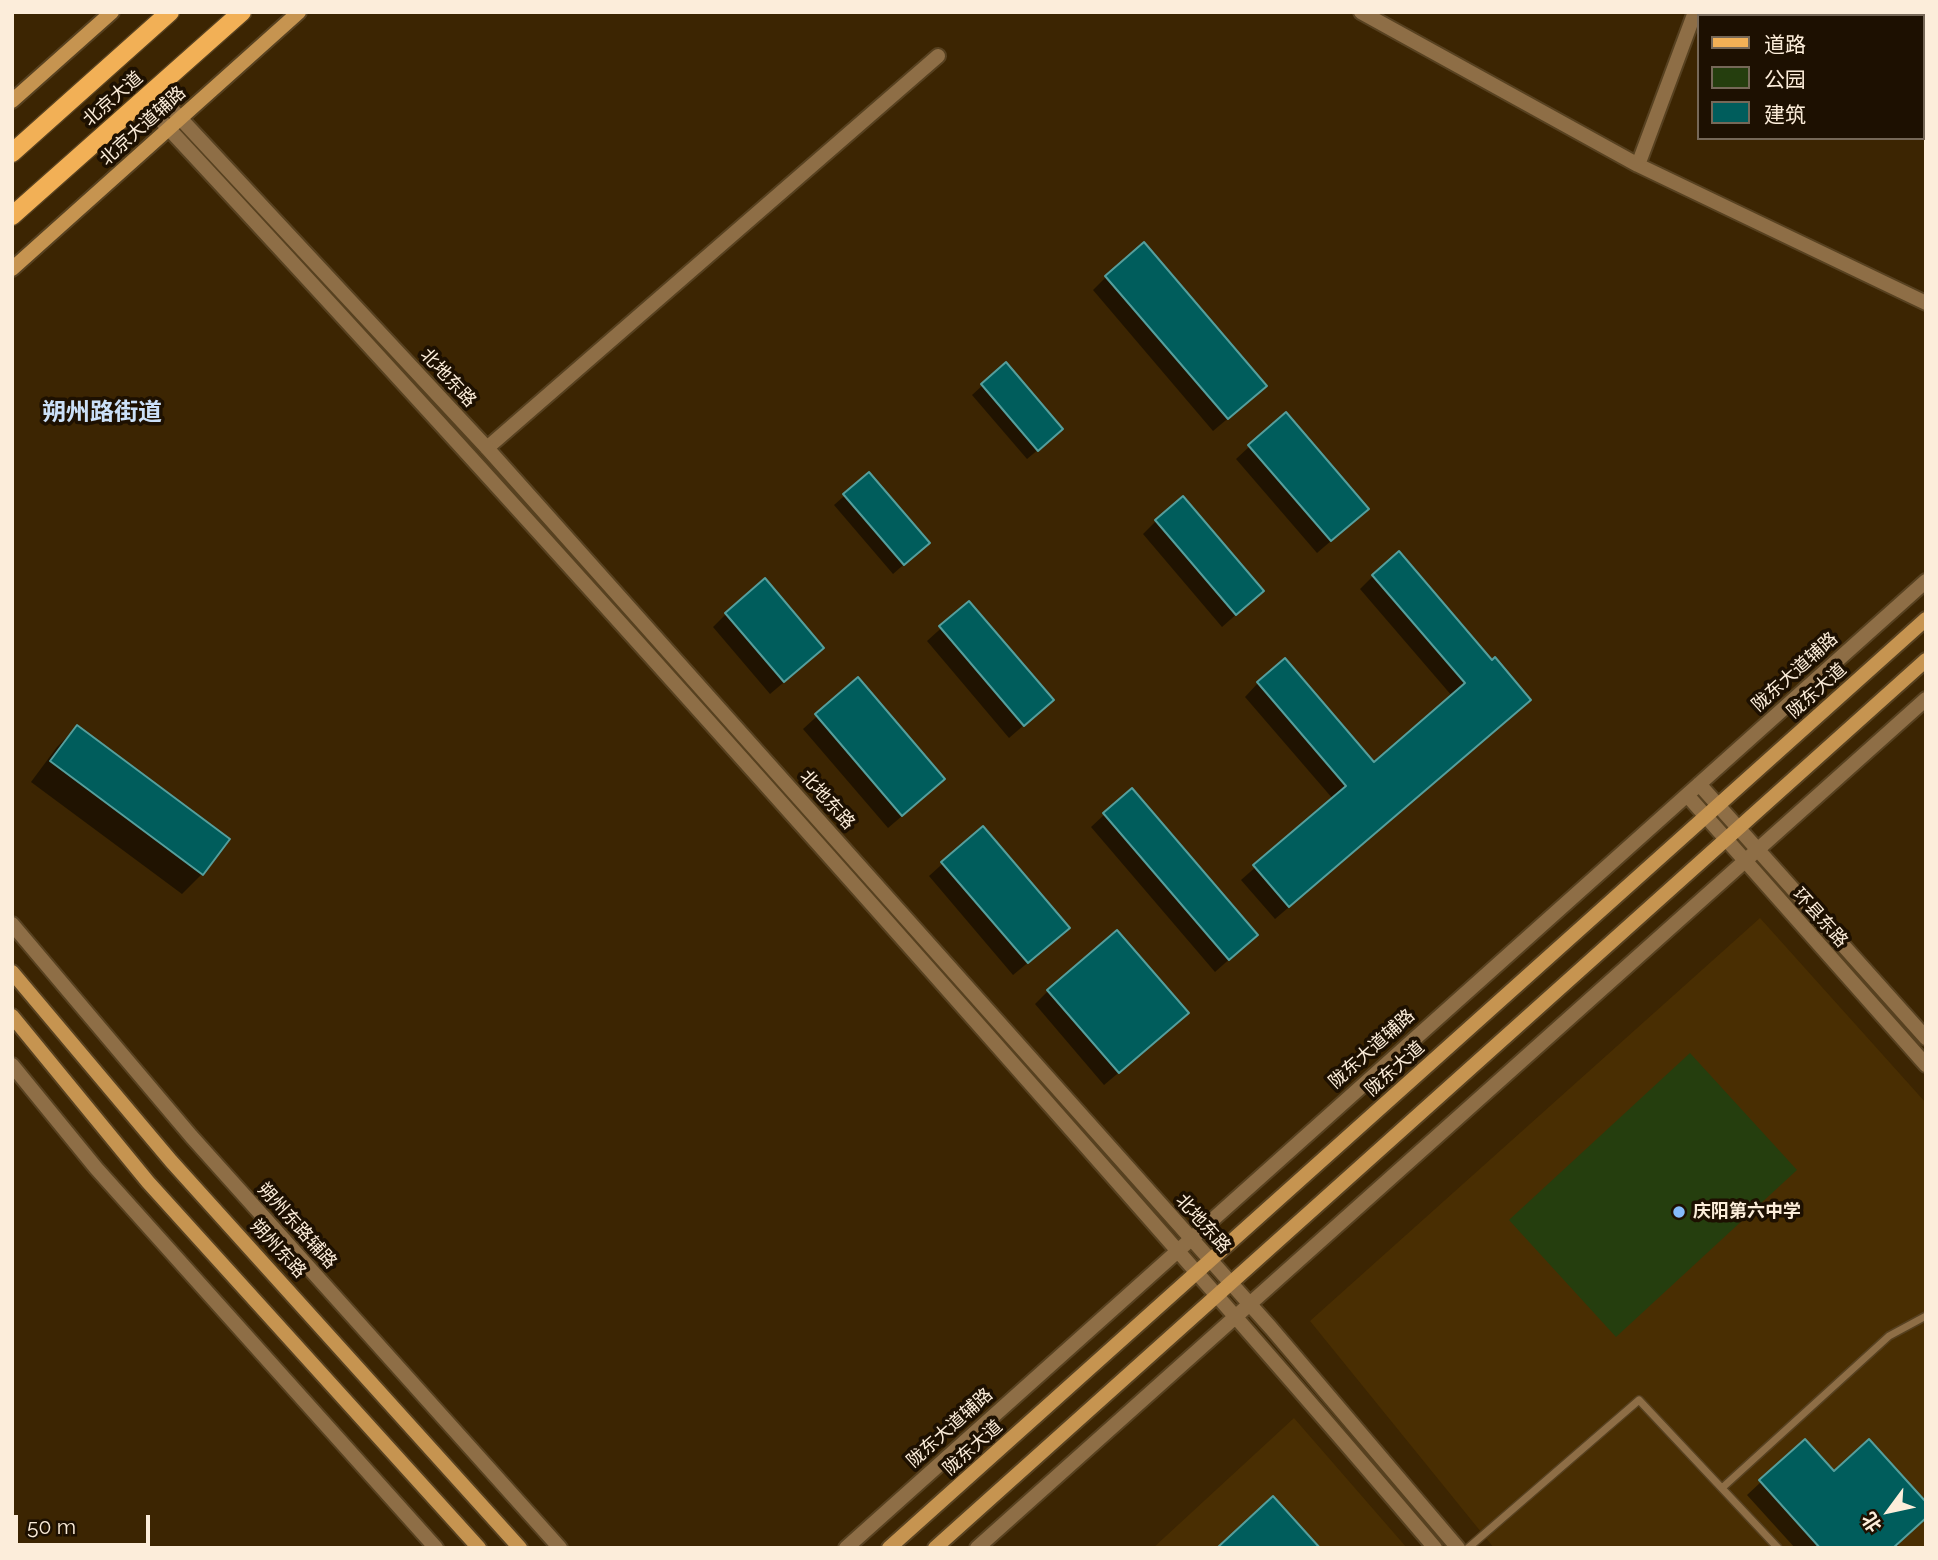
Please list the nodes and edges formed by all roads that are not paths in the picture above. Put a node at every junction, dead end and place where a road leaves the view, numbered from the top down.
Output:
1 (112, 12) edge
2 (170, 12) edge
3 (242, 12) edge
4 (299, 12) edge
5 (1361, 12) edge
6 (1695, 12) edge
7 (938, 56) dead end
8 (148, 96) junction
9 (12, 102) edge
10 (180, 118) junction
11 (169, 129) junction
12 (12, 153) edge
13 (1638, 165) junction
14 (12, 216) edge
15 (12, 269) edge
16 (1926, 303) edge
17 (487, 448) junction
18 (1926, 581) edge
19 (1926, 619) edge
20 (1926, 660) edge
21 (1926, 699) edge
22 (1699, 784) junction
23 (1687, 795) junction
24 (1718, 805) junction
25 (1706, 817) junction
26 (1738, 828) junction
27 (1725, 839) junction
28 (1758, 849) junction
29 (1744, 861) junction
30 (12, 924) edge
31 (12, 972) edge
32 (12, 1016) edge
33 (1926, 1038) edge
34 (12, 1065) edge
35 (1926, 1065) edge
36 (1190, 1239) junction
37 (1178, 1250) junction
38 (1210, 1261) junction
39 (1198, 1272) junction
40 (1231, 1283) junction
41 (1217, 1294) junction
42 (1250, 1304) junction
43 (1236, 1315) junction
44 (1926, 1316) edge
45 (1722, 1488) junction
46 (436, 1548) edge
47 (479, 1548) edge
48 (520, 1548) edge
49 (560, 1548) edge
50 (846, 1548) edge
51 (889, 1548) edge
52 (935, 1548) edge
53 (977, 1548) edge
54 (1435, 1548) edge
55 (1458, 1548) edge
56 (1468, 1548) edge
57 (1778, 1548) edge

1 - 9 main road
2 - 12 main road, 北京大道
3 - 8 main road, 北京大道
4 - 10 main road, 北京大道辅路
5 - 13 street
6 - 13 street
7 - 17 street
8 - 10 street, 北地东路
8 - 11 street, 北地东路
8 - 14 main road, 北京大道
10 - 11 main road, 北京大道辅路
10 - 17 street, 北地东路
11 - 15 main road, 北京大道辅路
11 - 37 street, 北地东路
13 - 16 street
17 - 36 street, 北地东路
18 - 22 street, 陇东大道辅路
19 - 24 main road, 陇东大道
20 - 26 main road
21 - 28 street
22 - 23 street, 陇东大道辅路
22 - 24 street, 环县东路
23 - 25 street, 环县东路
23 - 36 street, 陇东大道辅路
24 - 25 main road, 陇东大道
24 - 26 street, 环县东路
25 - 27 street, 环县东路
25 - 38 main road, 陇东大道
26 - 27 main road
26 - 28 street, 环县东路
27 - 29 street, 环县东路
27 - 40 main road
28 - 29 street
28 - 33 street, 环县东路
29 - 35 street, 环县东路
29 - 42 street
30 - 49 street, 朔州东路辅路
31 - 48 main road, 朔州东路
32 - 47 main road
34 - 46 street
36 - 37 street, 陇东大道辅路
36 - 38 street, 北地东路
37 - 39 street, 北地东路
37 - 50 street, 陇东大道辅路
38 - 39 main road, 陇东大道
38 - 40 street, 北地东路
39 - 41 street, 北地东路
39 - 51 main road, 陇东大道
40 - 41 main road
40 - 42 street, 北地东路
41 - 43 street, 北地东路
41 - 52 main road
42 - 43 street
42 - 55 street, 北地东路
43 - 53 street
43 - 54 street, 北地东路
44 - 45 lane
45 - 56 lane
45 - 57 lane

